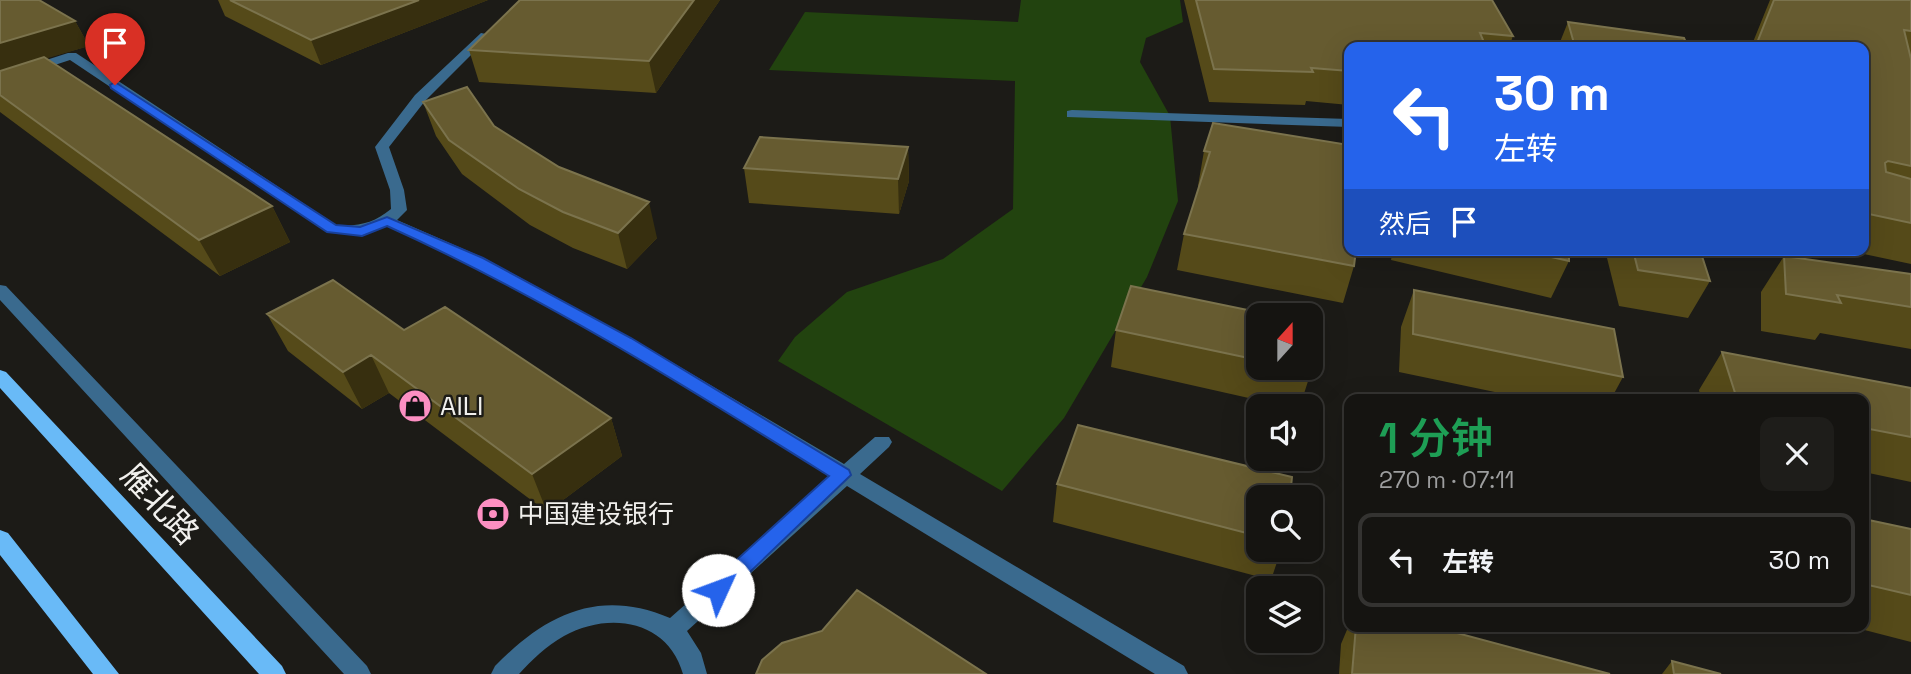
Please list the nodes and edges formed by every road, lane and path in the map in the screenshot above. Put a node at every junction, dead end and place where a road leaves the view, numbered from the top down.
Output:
1 (495, 25) edge
2 (0, 79) edge
3 (1072, 114) dead end
4 (1344, 123) edge
5 (387, 221) junction
6 (0, 290) edge
7 (0, 376) edge
8 (882, 442) dead end
9 (842, 475) junction
10 (0, 539) edge
11 (673, 631) junction
12 (107, 674) edge
13 (274, 674) edge
14 (359, 674) edge
15 (503, 674) edge
16 (695, 674) edge
17 (1176, 674) edge

1 - 5 street
2 - 5 street
3 - 4 street
5 - 9 street
6 - 14 street
7 - 13 main road, 雁北路
8 - 9 street
9 - 11 street
9 - 17 street
10 - 12 main road
11 - 15 street
11 - 16 street

